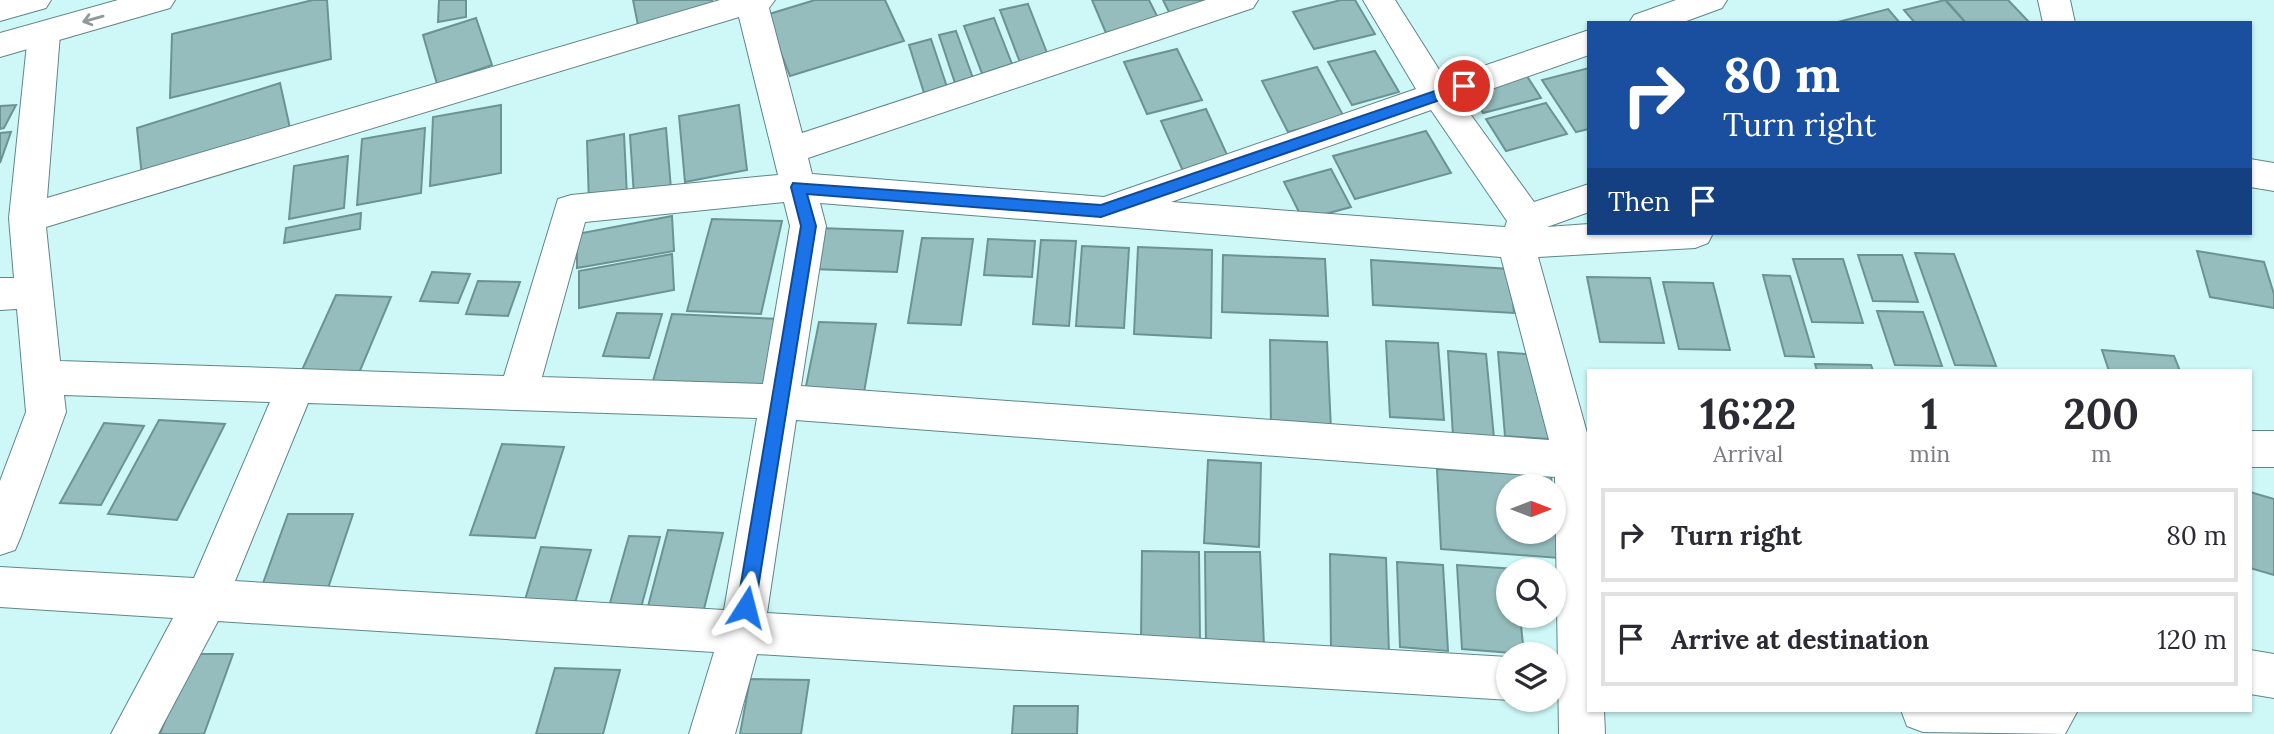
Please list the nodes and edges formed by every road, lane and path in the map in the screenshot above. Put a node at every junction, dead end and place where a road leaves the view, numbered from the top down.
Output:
1 (35, 0) edge
2 (159, 0) edge
3 (1242, 0) edge
4 (1378, 0) edge
5 (1711, 0) edge
6 (2054, 0) edge
7 (754, 1) edge
8 (0, 9) edge
9 (1651, 21) edge
10 (2059, 21) edge
11 (44, 33) junction
12 (1587, 43) edge
13 (0, 45) edge
14 (1439, 94) junction
15 (794, 169) junction
16 (2252, 173) edge
17 (2274, 177) edge
18 (1587, 199) edge
19 (1101, 211) junction
20 (27, 218) junction
21 (1521, 231) junction
22 (1587, 232) edge
23 (17, 294) edge
24 (41, 377) junction
25 (296, 386) junction
26 (518, 393) junction
27 (779, 402) junction
28 (2252, 449) edge
29 (2274, 449) edge
30 (1582, 462) edge
31 (0, 536) edge
32 (0, 587) edge
33 (206, 600) junction
34 (742, 632) junction
35 (2252, 672) edge
36 (2274, 676) edge
37 (1496, 678) edge
38 (1574, 683) edge
39 (1944, 712) edge
40 (2052, 722) edge
41 (134, 734) edge
42 (712, 734) edge
43 (1582, 734) edge

1 - 8 street
2 -> 11 street
3 - 15 street
4 - 14 street
5 - 9 street
6 - 10 street
7 - 15 street
7 - 20 street
11 - 13 street
11 - 20 street
12 - 14 street
14 - 19 street
14 - 21 street
15 - 19 street
15 - 26 street
15 - 27 street
16 - 17 street
18 - 21 street
19 - 21 street
20 - 23 street
21 - 22 street
21 - 30 street
23 - 24 street
24 - 25 street
24 - 31 street
25 - 26 street
25 - 33 street
26 - 27 street
27 - 30 street
27 - 34 street
28 - 29 street
30 - 38 street
32 - 33 street
33 - 34 street
33 - 41 street
34 - 37 street
34 - 42 street
35 - 36 street
38 - 43 street
39 - 40 street

